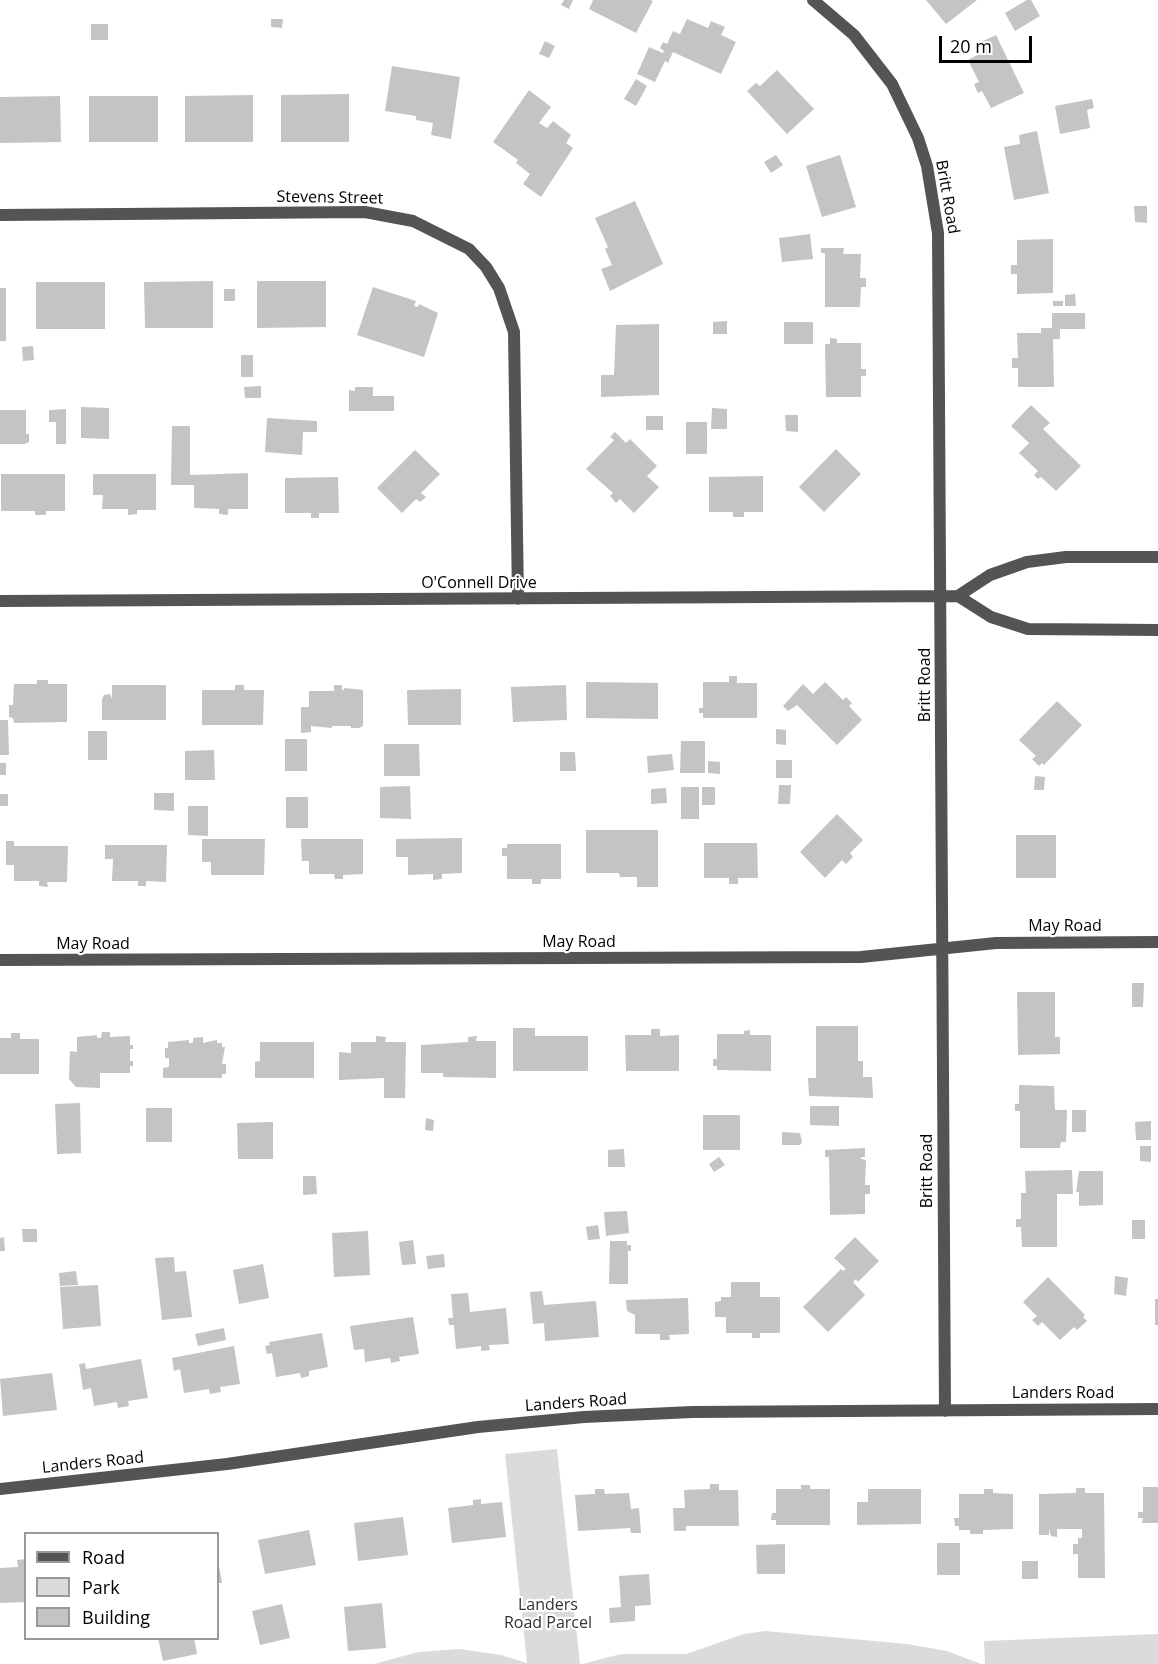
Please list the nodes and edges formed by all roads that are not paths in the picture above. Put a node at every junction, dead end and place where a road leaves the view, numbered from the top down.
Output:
1 (813, 0) edge
2 (0, 215) edge
3 (1158, 557) edge
4 (957, 596) junction
5 (941, 597) junction
6 (518, 599) junction
7 (0, 602) edge
8 (1158, 630) edge
9 (1158, 942) edge
10 (942, 948) junction
11 (0, 960) edge
12 (1158, 1409) edge
13 (945, 1411) junction
14 (0, 1489) edge

1 - 5 street, Britt Road
2 - 6 street, Stevens Street
3 - 4 street, O'Connell Drive
4 - 5 street, O'Connell Drive
4 - 8 street
5 - 6 street, O'Connell Drive
5 - 10 street, Britt Road
6 - 7 street, O'Connell Drive
9 - 10 street, May Road
10 - 11 street, May Road
10 - 13 street, Britt Road
12 - 13 street, Landers Road
13 - 14 street, Landers Road

